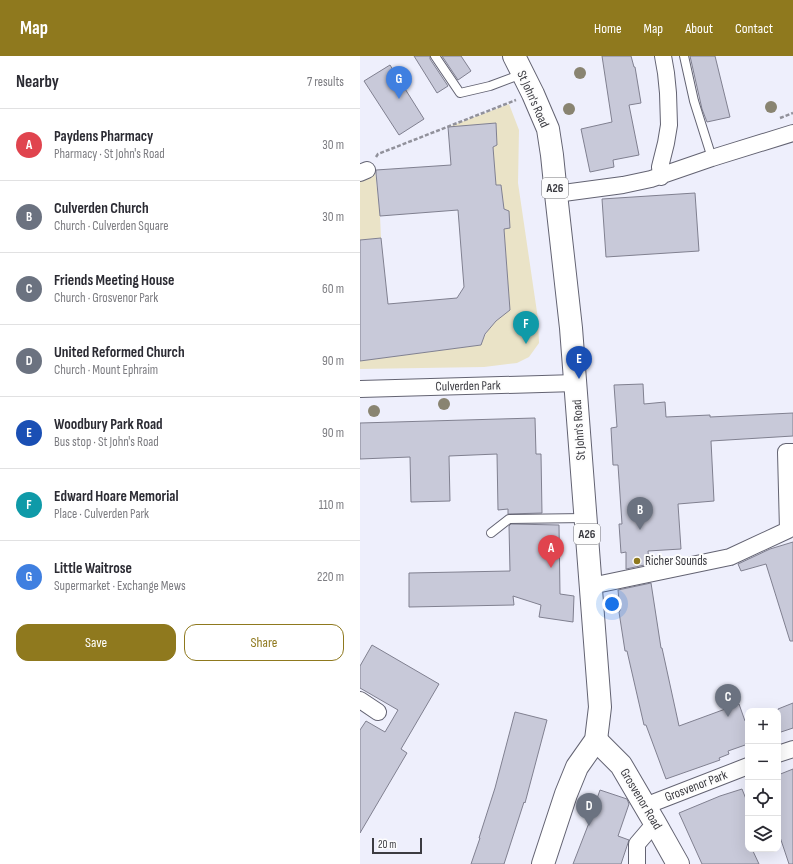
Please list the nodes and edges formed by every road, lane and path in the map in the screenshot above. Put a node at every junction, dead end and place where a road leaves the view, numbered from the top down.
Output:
1 (434, 56) edge
2 (663, 56) edge
3 (684, 56) edge
4 (518, 65) edge
5 (533, 94) junction
6 (793, 133) edge
7 (712, 158) junction
8 (364, 171) edge
9 (661, 177) junction
10 (556, 194) junction
11 (576, 383) junction
12 (360, 389) edge
13 (793, 452) edge
14 (586, 518) junction
15 (491, 533) dead end
16 (591, 586) junction
17 (360, 700) edge
18 (378, 712) dead end
19 (596, 740) junction
20 (793, 748) edge
21 (781, 753) edge
22 (745, 767) edge
23 (650, 814) junction
24 (542, 864) edge
25 (637, 864) edge
26 (678, 864) edge

1 - 4 lane
2 - 9 street
3 - 7 lane
4 - 5 main road, St John's Road / A26
5 - 8 path
5 - 10 main road, St John's Road / A26
6 - 7 street
7 - 9 street
9 - 10 street
10 - 11 main road, St John's Road / A26
11 - 12 street, Culverden Park
11 - 14 main road, St John's Road / A26
13 - 16 street
14 - 15 lane
14 - 16 main road, St John's Road / A26
16 - 19 main road, St John's Road / A26
17 - 18 street
19 - 23 main road, Grosvenor Road
19 - 24 main road, A26
20 - 21 street
22 - 23 street, Grosvenor Park
23 - 25 street
23 - 26 main road, Grosvenor Road

